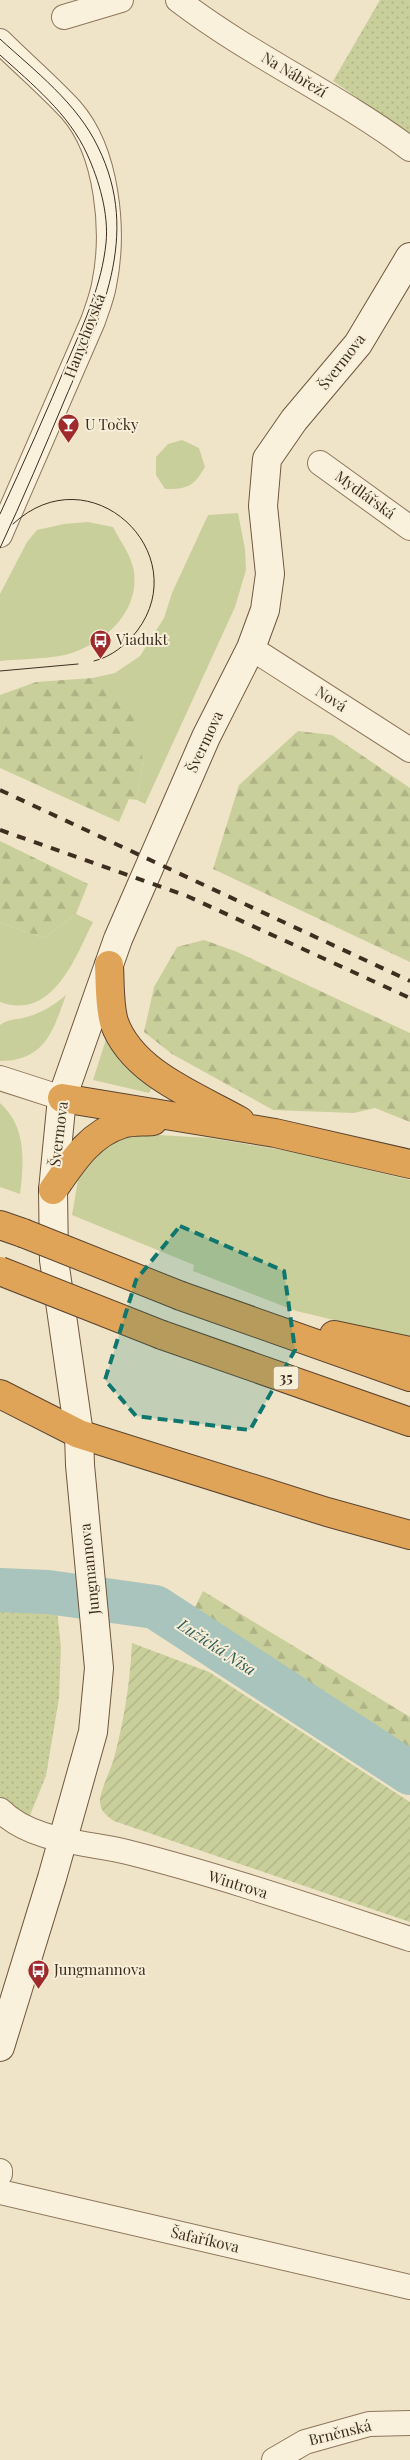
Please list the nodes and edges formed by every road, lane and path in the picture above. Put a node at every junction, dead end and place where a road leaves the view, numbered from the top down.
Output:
1 (121, 0) edge
2 (178, 0) edge
3 (64, 17) dead end
4 (0, 41) edge
5 (410, 149) edge
6 (410, 257) edge
7 (320, 463) dead end
8 (410, 528) edge
9 (0, 535) edge
10 (251, 648) junction
11 (410, 750) edge
12 (109, 965) junction
13 (0, 1078) edge
14 (62, 1098) junction
15 (256, 1130) junction
16 (410, 1164) edge
17 (53, 1190) junction
18 (0, 1224) edge
19 (54, 1260) joint
20 (0, 1271) edge
21 (232, 1314) junction
22 (410, 1351) edge
23 (410, 1377) edge
24 (0, 1394) edge
25 (410, 1422) edge
26 (79, 1434) junction
27 (410, 1535) edge
28 (0, 1810) edge
29 (64, 1839) junction
30 (410, 1939) edge
31 (0, 2047) edge
32 (0, 2192) edge
33 (410, 2287) edge
34 (410, 2423) edge
35 (274, 2460) edge

1 - 3 street
2 - 5 street, Na Nábřeží
4 - 9 street, Hanychovská
6 - 10 street, Švermova
7 - 8 street, Mydlářská
10 - 11 street, Nová
10 - 12 street, Švermova
12 - 14 street, Švermova
12 - 15 highway
13 - 14 street
14 - 15 highway
14 - 17 street, Švermova
15 - 16 highway
15 - 17 highway
17 - 19 street, Švermova
18 - 21 highway, bridge
19 - 26 street, Jungmannova
20 - 25 highway, 35, bridge
21 - 22 highway
21 - 23 highway
24 - 26 highway
26 - 27 highway
26 - 29 street, Jungmannova
28 - 29 street, Wintrova
29 - 30 street, Wintrova
29 - 31 street, Jungmannova
32 - 33 street, Šafaříkova
34 - 35 street, Brněnská

